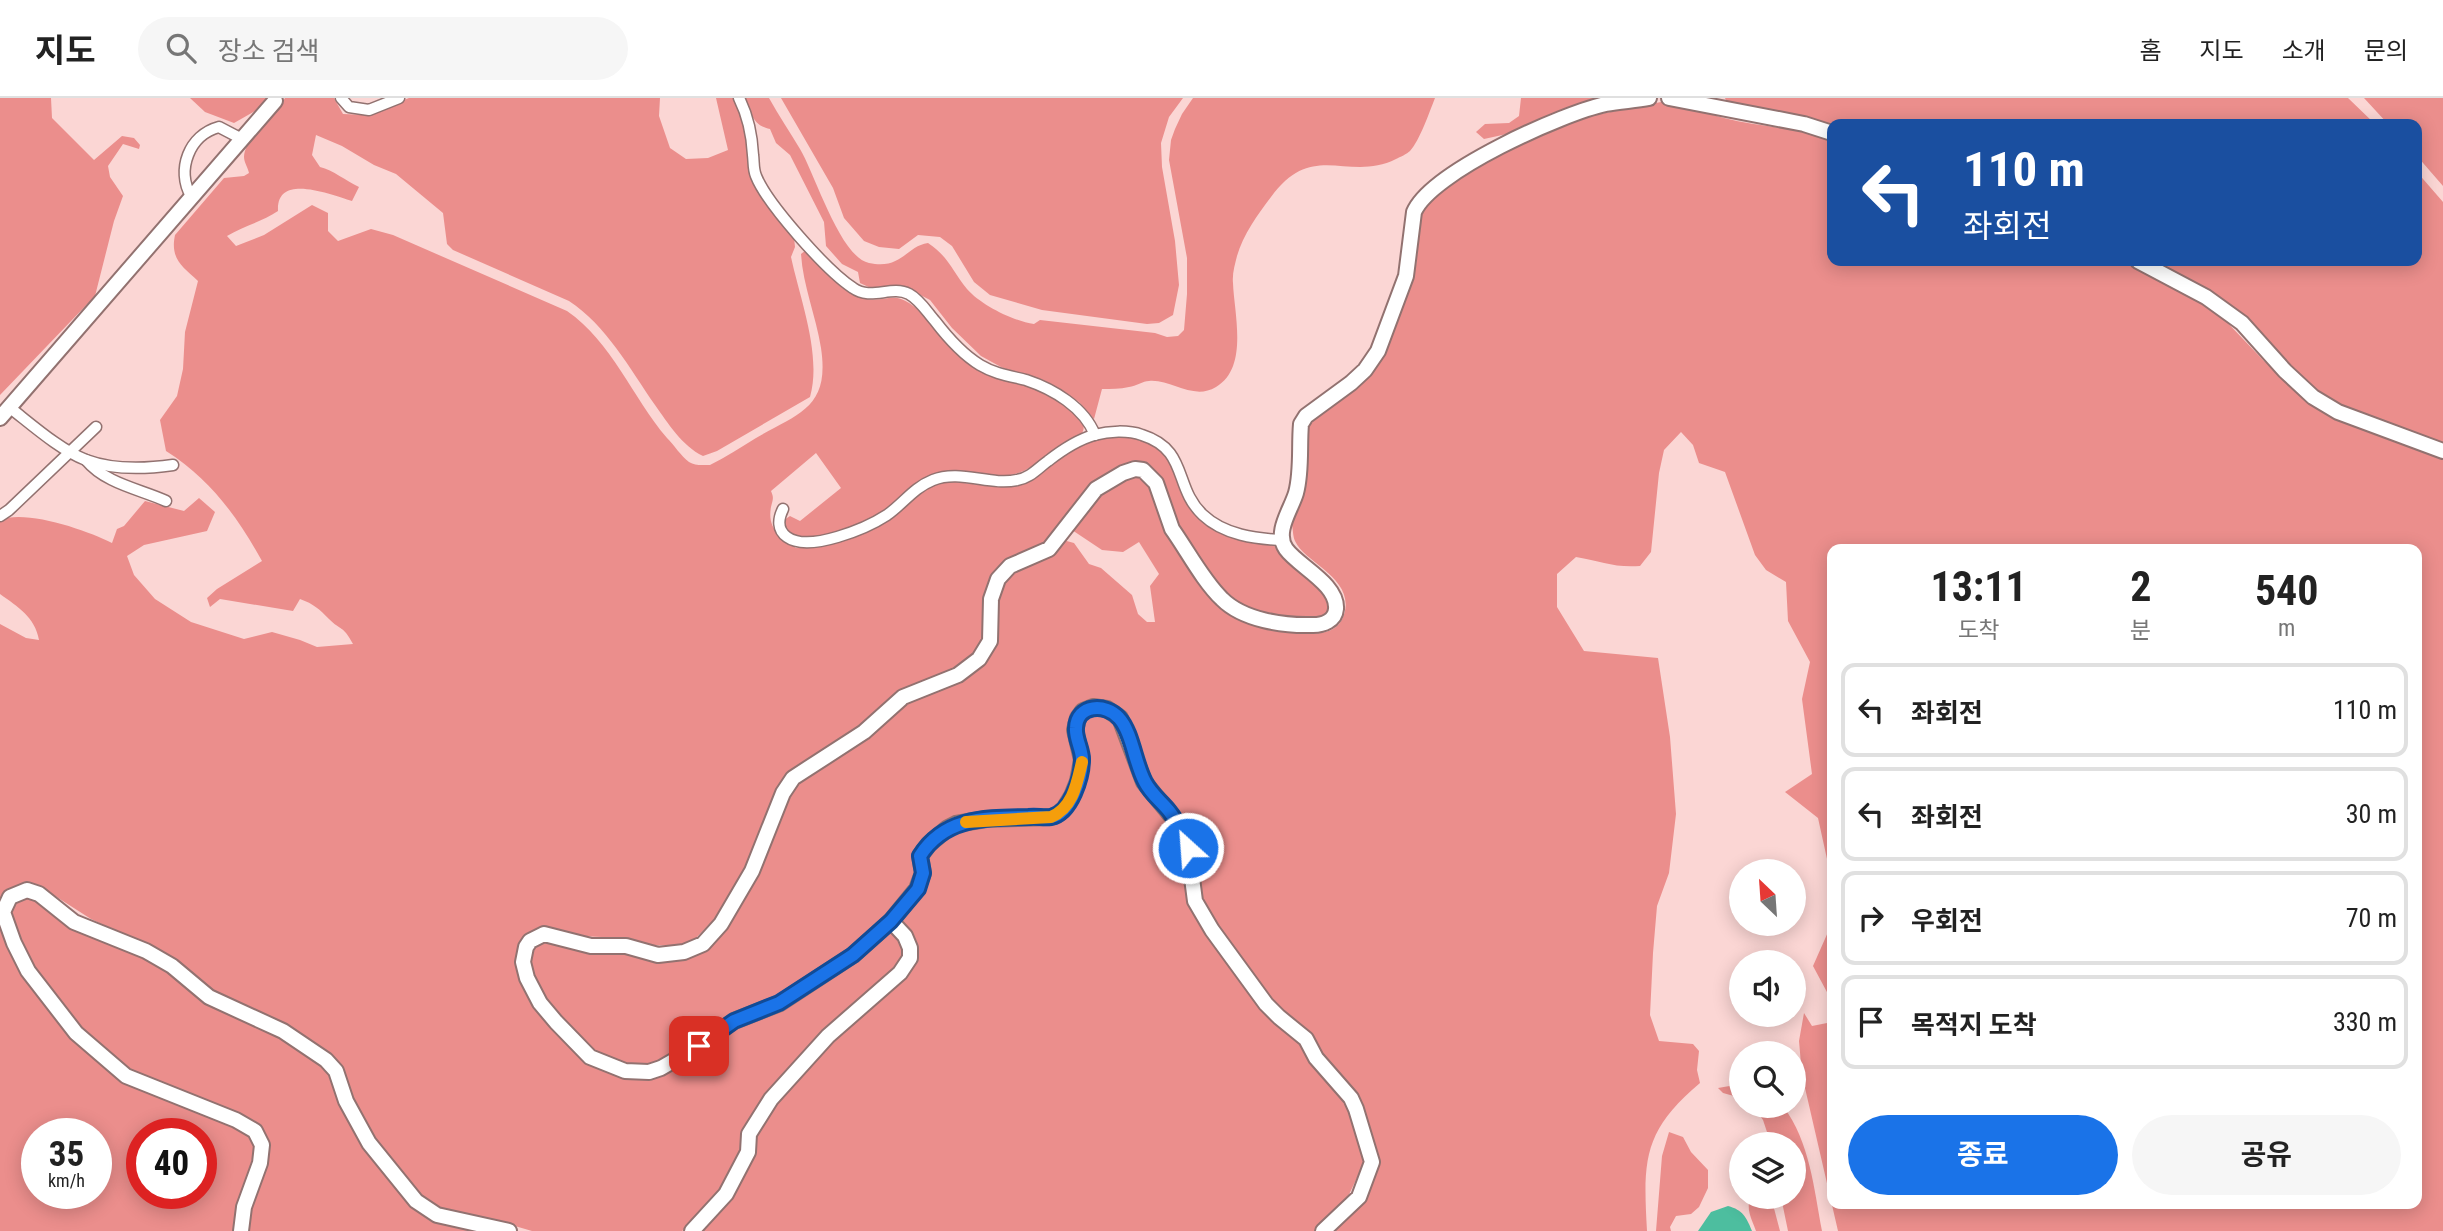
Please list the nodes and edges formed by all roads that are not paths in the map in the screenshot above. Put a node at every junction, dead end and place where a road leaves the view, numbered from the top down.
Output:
1 (341, 98) edge
2 (399, 98) edge
3 (739, 98) edge
4 (1649, 98) edge
5 (1669, 98) edge
6 (276, 99) edge
7 (1827, 131) edge
8 (242, 139) junction
9 (191, 197) junction
10 (2147, 266) edge
11 (4, 413) edge
12 (96, 427) dead end
13 (1095, 435) junction
14 (2443, 451) edge
15 (70, 452) junction
16 (86, 460) junction
17 (173, 465) dead end
18 (166, 501) dead end
19 (783, 509) dead end
20 (0, 516) edge
21 (1283, 540) junction
22 (891, 921) junction
23 (241, 1231) edge
24 (509, 1231) edge
25 (692, 1231) edge
26 (1323, 1231) edge

1 - 2 street
3 - 13 street
4 - 21 street
5 - 7 street
6 - 8 street
8 - 9 street
8 - 9 street
9 - 11 street
10 - 14 street
11 - 15 street
12 - 15 street
13 - 19 street
13 - 21 street
15 - 16 street
15 - 20 street
16 - 17 street
16 - 18 street
21 - 22 street
22 - 25 street
22 - 26 street
23 - 24 street

